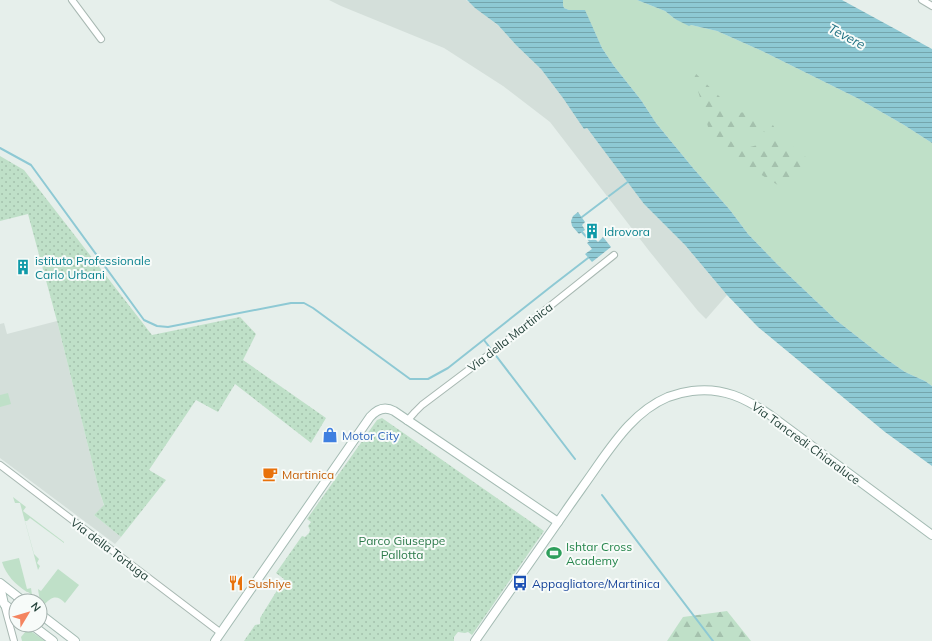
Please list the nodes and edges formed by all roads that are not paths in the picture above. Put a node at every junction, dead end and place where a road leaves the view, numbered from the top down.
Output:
1 (72, 0) edge
2 (922, 0) edge
3 (932, 6) edge
4 (101, 39) dead end
5 (614, 255) dead end
6 (408, 421) junction
7 (0, 465) edge
8 (558, 522) junction
9 (932, 535) edge
10 (0, 585) edge
11 (12, 593) edge
12 (4, 604) junction
13 (8, 607) edge
14 (48, 621) edge
15 (43, 633) edge
16 (221, 633) junction
17 (14, 641) edge
18 (53, 641) edge
19 (75, 641) edge
20 (215, 641) edge
21 (475, 641) edge

1 - 4 street
2 - 3 street
5 - 6 street, Via della Martinica
6 - 8 street
6 - 16 street
7 - 16 street, Via della Tortuga
8 - 9 street, Via Tancredi Chiaraluce
8 - 21 street, Via Tancredi Chiaraluce
10 - 11 street
10 - 12 street
12 - 13 street
12 - 17 street
14 - 19 street
15 - 18 street
16 - 20 street

